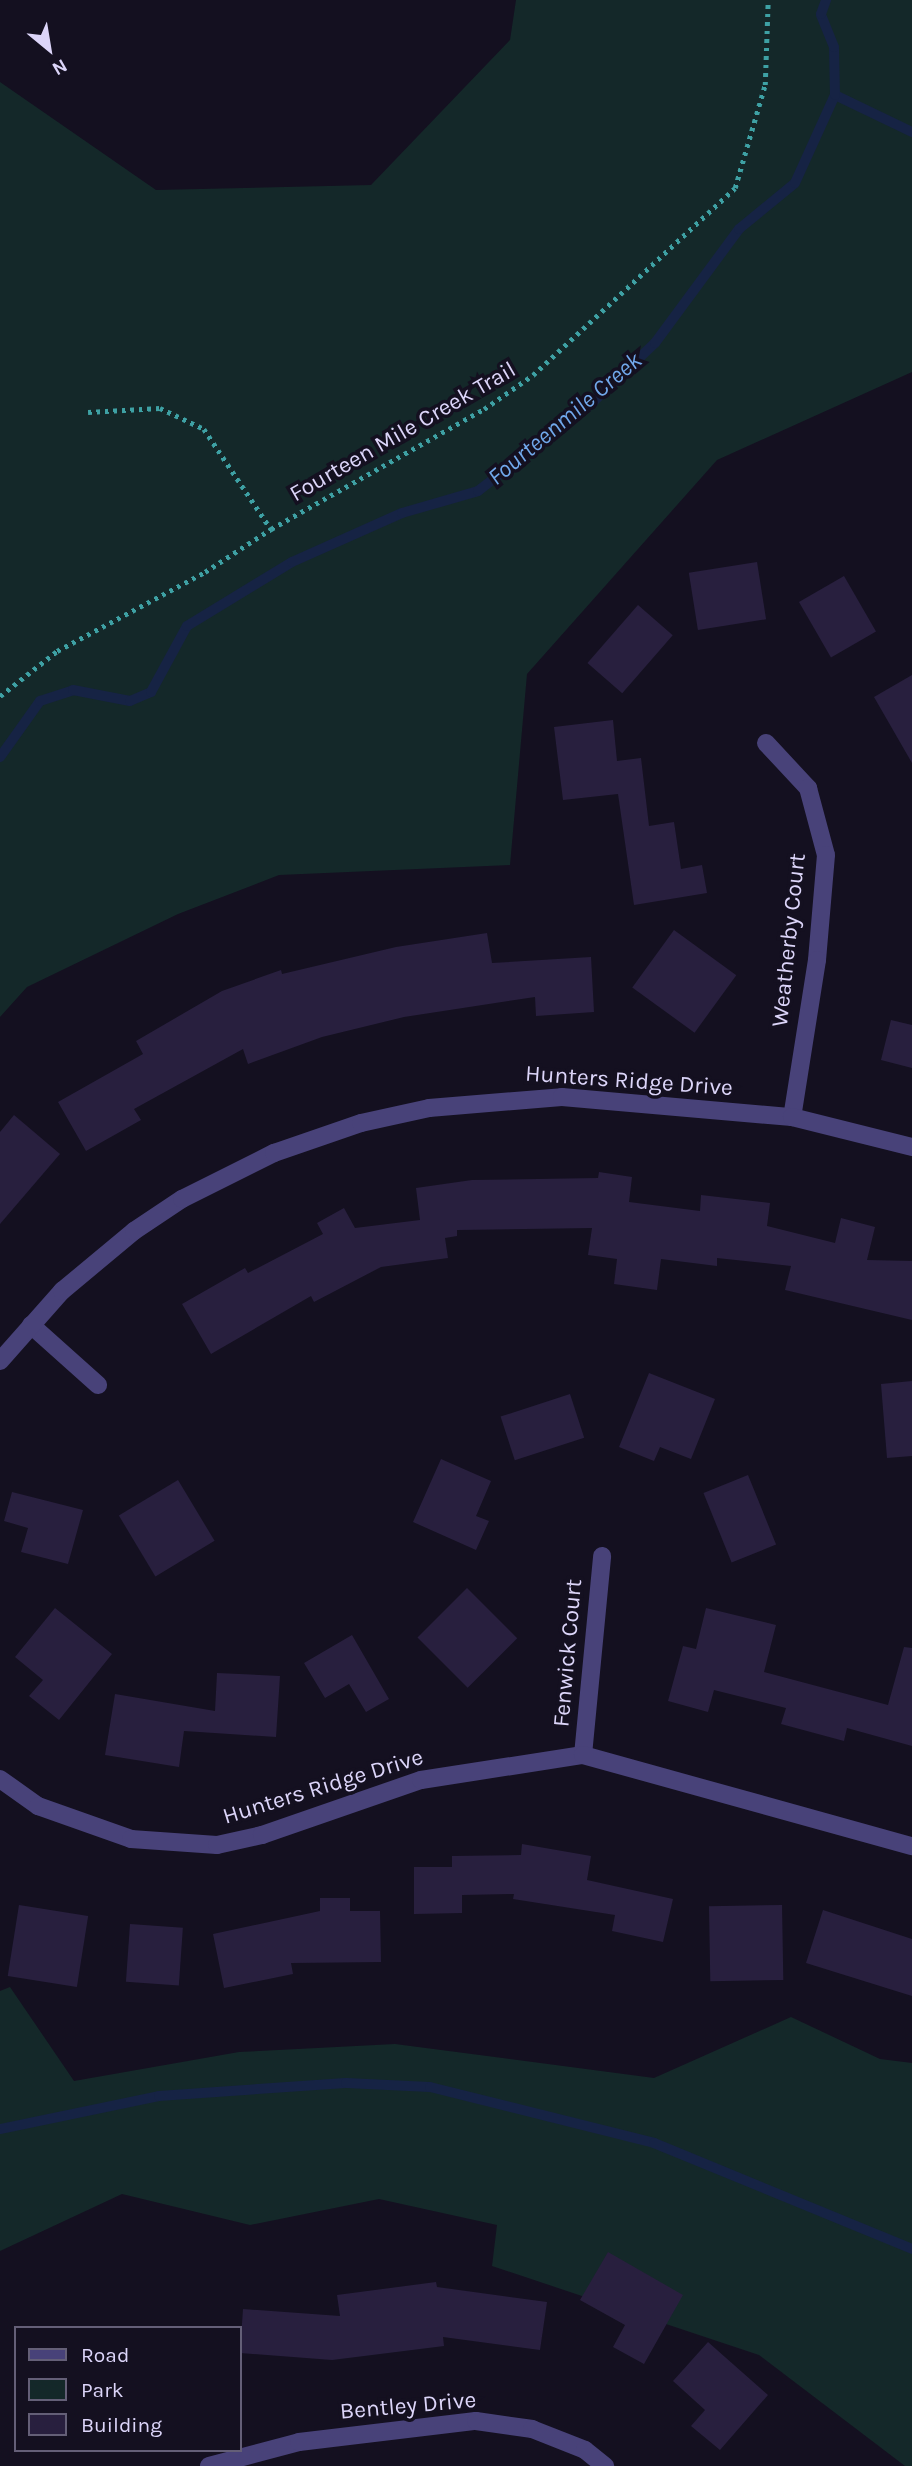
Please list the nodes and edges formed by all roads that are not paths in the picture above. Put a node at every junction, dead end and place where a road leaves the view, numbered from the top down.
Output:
1 (766, 743) dead end
2 (792, 1118) junction
3 (912, 1147) edge
4 (31, 1325) junction
5 (0, 1361) edge
6 (98, 1385) dead end
7 (602, 1556) dead end
8 (583, 1755) junction
9 (0, 1779) edge
10 (912, 1846) edge
11 (209, 2466) edge
12 (605, 2466) edge

1 - 2 street, Weatherby Court
2 - 3 street, Hunters Ridge Drive
2 - 4 street, Hunters Ridge Drive
4 - 5 street, Hunters Ridge Drive
4 - 6 street
7 - 8 street, Fenwick Court
8 - 9 street, Hunters Ridge Drive
8 - 10 street, Hunters Ridge Drive
11 - 12 street, Bentley Drive

